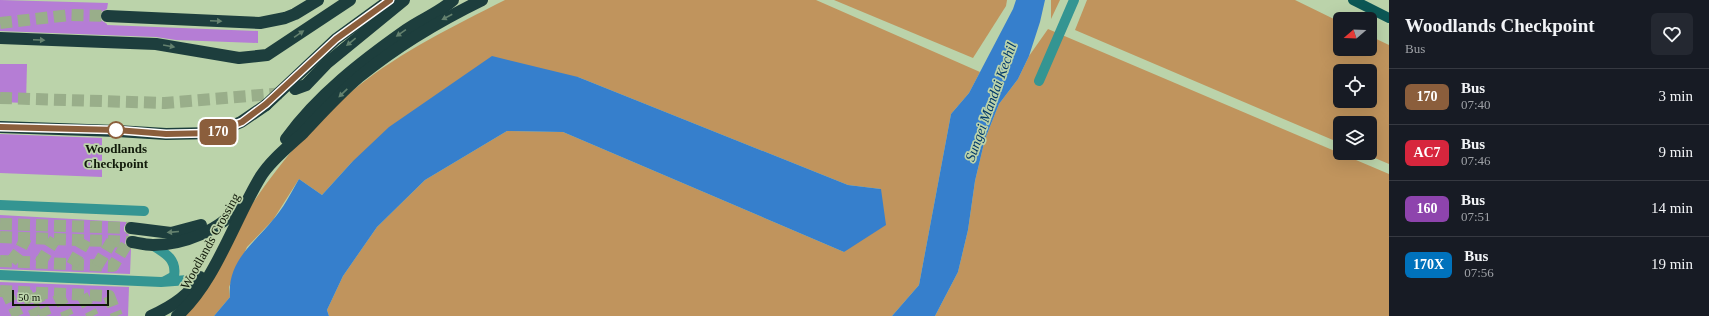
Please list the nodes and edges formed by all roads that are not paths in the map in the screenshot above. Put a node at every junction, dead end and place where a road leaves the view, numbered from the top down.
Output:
1 (318, 0) edge
2 (350, 0) edge
3 (404, 0) edge
4 (461, 0) edge
5 (482, 0) edge
6 (1074, 0) edge
7 (1353, 0) edge
8 (388, 1) edge
9 (450, 3) edge
10 (107, 16) tunnel mouth
11 (1389, 18) edge
12 (0, 38) edge
13 (1039, 81) dead end
14 (295, 89) tunnel mouth
15 (0, 127) edge
16 (261, 175) junction
17 (0, 205) edge
18 (144, 210) dead end
19 (236, 211) junction
20 (131, 228) tunnel mouth
21 (132, 242) tunnel mouth
22 (152, 245) junction
23 (0, 275) edge
24 (161, 282) junction
25 (196, 283) junction
26 (151, 316) edge
27 (172, 316) edge
28 (177, 316) edge

10 -> 1 highway
12 -> 2 highway
3 -> 14 highway
4 - 9 highway, Woodlands Crossing
5 -> 16 highway
6 - 13 lane
7 - 11 main road
8 - 15 highway, bridge
9 -> 16 highway, Woodlands Crossing
16 - 19 highway, Woodlands Crossing
16 - 28 highway, Woodlands Crossing
17 - 18 lane
19 -> 20 highway, Woodlands Crossing
19 - 22 highway, Woodlands Crossing
19 - 25 highway, Woodlands Crossing
21 - 22 highway, Woodlands Crossing
22 - 24 lane
23 - 24 lane
24 - 25 lane
25 - 26 highway, Woodlands Crossing
25 - 27 highway, Woodlands Crossing

